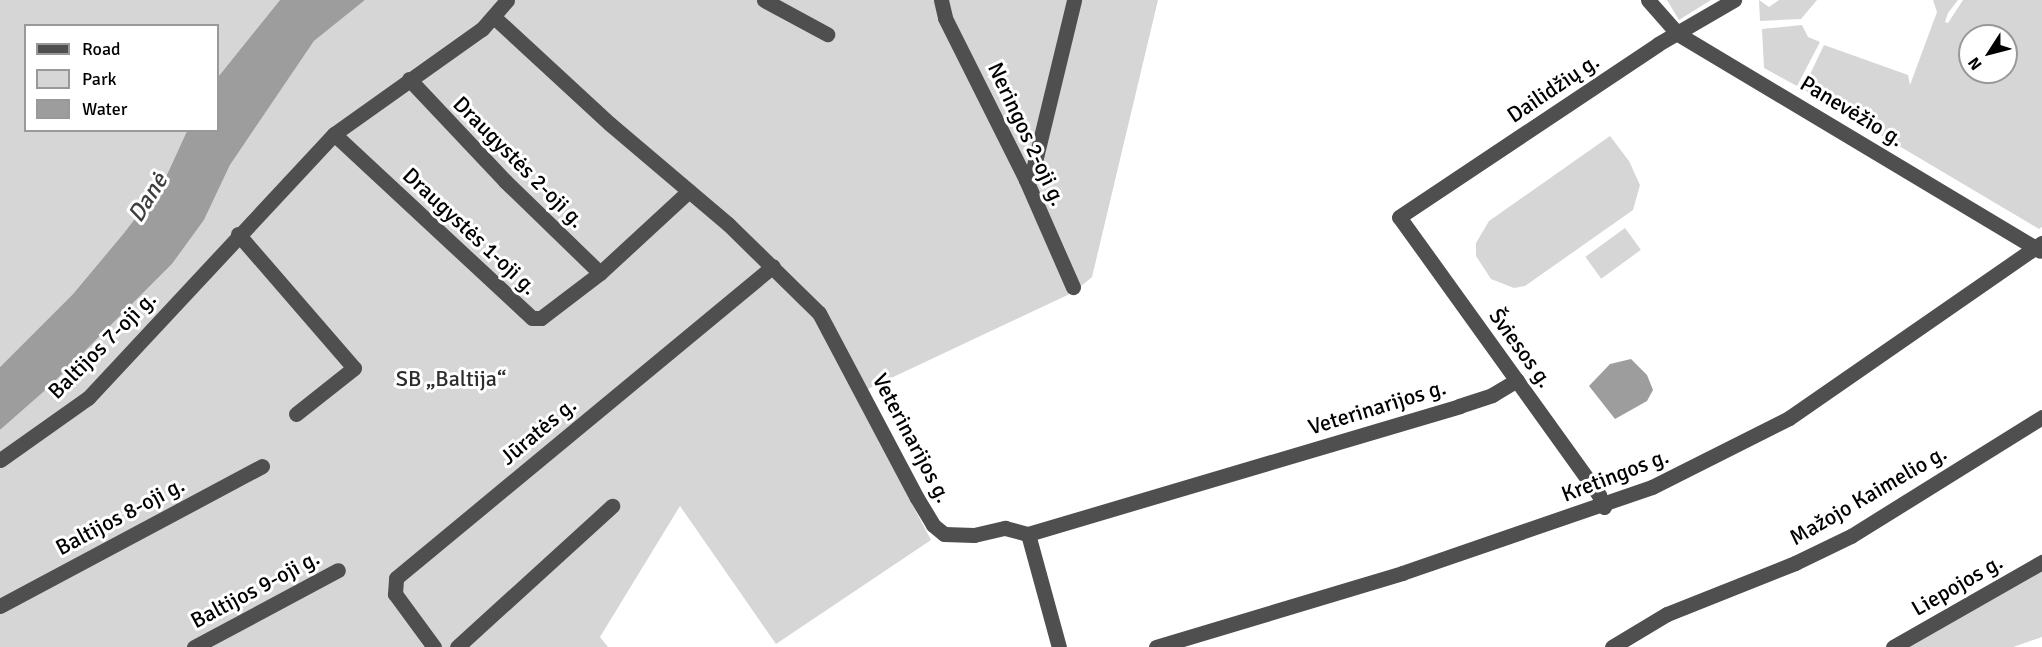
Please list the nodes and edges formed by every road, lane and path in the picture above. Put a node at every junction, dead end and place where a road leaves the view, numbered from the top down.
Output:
1 (507, 0) edge
2 (764, 0) edge
3 (942, 0) edge
4 (1074, 0) edge
5 (1648, 0) edge
6 (1734, 0) edge
7 (495, 18) junction
8 (827, 34) dead end
9 (1678, 34) junction
10 (409, 79) junction
11 (334, 134) junction
12 (1026, 180) junction
13 (689, 190) junction
14 (1400, 217) joint
15 (238, 234) junction
16 (2039, 248) edge
17 (773, 266) junction
18 (600, 273) junction
19 (1073, 288) dead end
20 (1517, 380) junction
21 (296, 414) dead end
22 (2042, 417) edge
23 (0, 460) edge
24 (262, 465) dead end
25 (612, 506) dead end
26 (1604, 507) junction
27 (1028, 534) junction
28 (2042, 562) edge
29 (338, 570) dead end
30 (0, 606) edge
31 (194, 647) edge
32 (434, 647) edge
33 (457, 647) edge
34 (1059, 647) edge
35 (1156, 647) edge
36 (1612, 647) edge
37 (1893, 647) edge

1 - 7 street
2 - 8 street
3 - 12 street, Neringos 2-oji g.
4 - 12 street
5 - 9 street, Panevėžio g.
6 - 9 street, Dailidžių g.
7 - 10 street, Baltijos 7-oji g.
7 - 13 street, Veterinarijos g.
9 - 14 street, Dailidžių g.
9 - 16 street, Panevėžio g.
10 - 11 street, Baltijos 7-oji g.
10 - 18 street, Draugystės 2-oji g.
11 - 15 street, Baltijos 7-oji g.
11 - 18 street, Draugystės 1-oji g.
12 - 19 street, Neringos 2-oji g.
13 - 17 street, Veterinarijos g.
13 - 18 street, Draugystės 1-oji g.
14 - 20 street, Šviesos g.
15 - 21 street
15 - 23 street, Baltijos 7-oji g.
16 - 26 street, Kretingos g.
17 - 27 street, Veterinarijos g.
17 - 32 street, Jūratės g.
20 - 26 street, Šviesos g.
20 - 27 street, Veterinarijos g.
22 - 36 street, Mažojo Kaimelio g.
24 - 30 street, Baltijos 8-oji g.
25 - 33 street
26 - 35 street, Kretingos g.
27 - 34 street
28 - 37 street, Liepojos g.
29 - 31 street, Baltijos 9-oji g.

